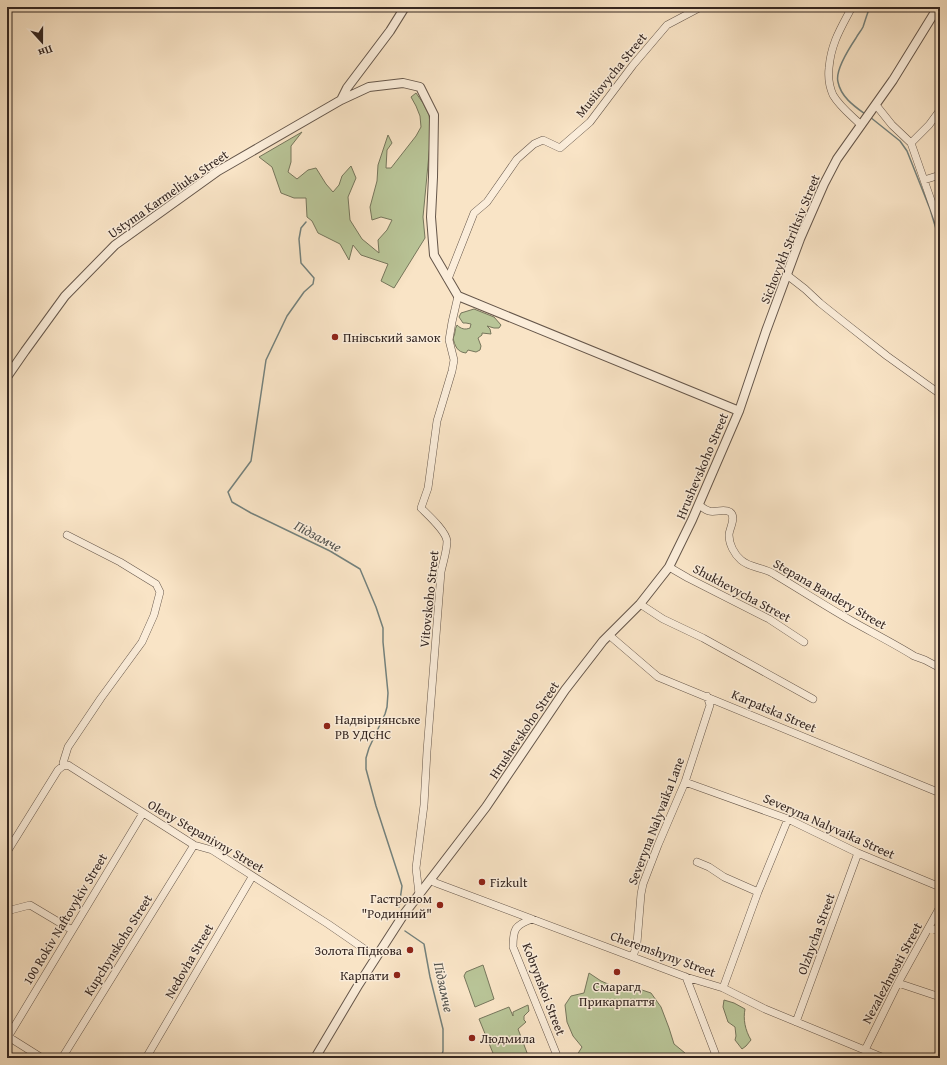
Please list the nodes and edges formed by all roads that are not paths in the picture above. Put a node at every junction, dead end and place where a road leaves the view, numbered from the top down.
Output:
1 (405, 7) edge
2 (701, 7) edge
3 (852, 7) edge
4 (938, 7) edge
5 (341, 100) junction
6 (873, 108) junction
7 (940, 110) edge
8 (863, 122) junction
9 (911, 143) junction
10 (940, 175) edge
11 (924, 180) junction
12 (940, 226) edge
13 (787, 276) junction
14 (448, 279) junction
15 (458, 296) junction
16 (7, 377) edge
17 (940, 394) edge
18 (739, 411) junction
19 (699, 505) junction
20 (67, 535) dead end
21 (669, 567) junction
22 (640, 604) junction
23 (609, 635) junction
24 (804, 642) dead end
25 (940, 668) edge
26 (706, 696) junction
27 (813, 699) dead end
28 (63, 765) junction
29 (685, 782) junction
30 (940, 793) edge
31 (143, 813) junction
32 (788, 819) junction
33 (194, 845) junction
34 (7, 852) edge
35 (858, 853) junction
36 (697, 862) dead end
37 (252, 877) junction
38 (430, 880) junction
39 (940, 887) edge
40 (758, 892) junction
41 (419, 894) junction
42 (940, 907) edge
43 (7, 911) edge
44 (511, 911) junction
45 (532, 919) junction
46 (516, 928) junction
47 (929, 928) junction
48 (72, 930) junction
49 (940, 932) edge
50 (376, 957) junction
51 (633, 957) junction
52 (686, 977) junction
53 (898, 983) junction
54 (723, 988) junction
55 (940, 997) edge
56 (796, 1022) junction
57 (7, 1037) edge
58 (865, 1050) junction
59 (42, 1058) edge
60 (62, 1058) edge
61 (146, 1058) edge
62 (315, 1058) edge
63 (558, 1058) edge
64 (717, 1058) edge
65 (884, 1058) edge

1 - 5 street
2 - 14 street, Musiiovycha Street
3 - 8 street
4 - 6 street, Sichovykh Striltsiv Street
5 - 14 street, Ustyma Karmeliuka Street
5 - 16 street, Ustyma Karmeliuka Street
6 - 8 street, Sichovykh Striltsiv Street
6 - 9 street
7 - 9 street
8 - 13 street, Sichovykh Striltsiv Street
9 - 11 street
10 - 11 street
11 - 12 street
13 - 17 street
13 - 18 street, Sichovykh Striltsiv Street
14 - 15 street, Ustyma Karmeliuka Street
15 - 18 street
15 - 41 street, Vitovskoho Street
18 - 19 street, Hrushevskoho Street
19 - 21 street, Hrushevskoho Street
19 - 25 street, Stepana Bandery Street
20 - 28 street
21 - 22 street, Hrushevskoho Street
21 - 24 street, Shukhevycha Street
22 - 23 street, Hrushevskoho Street
22 - 27 street
23 - 26 street, Karpatska Street
23 - 38 street, Hrushevskoho Street
26 - 29 street, Severyna Nalyvaika Lane
26 - 30 street, Karpatska Street
28 - 31 street, Oleny Stepanivny Street
28 - 34 street
29 - 32 street, Severyna Nalyvaika Street
29 - 51 street, Severyna Nalyvaika Lane
31 - 33 street, Oleny Stepanivny Street
31 - 48 street, 100 Rokiv Naftovykiv Street
32 - 35 street, Severyna Nalyvaika Street
32 - 40 street
33 - 37 street, Oleny Stepanivny Street
33 - 60 street, Kupchynskoho Street
35 - 39 street, Severyna Nalyvaika Street
35 - 56 street, Olzhycha Street
36 - 40 street
37 - 50 street, Oleny Stepanivny Street
37 - 61 street, Nedovha Street
38 - 41 street, Hrushevskoho Street
38 - 44 street, Cheremshyny Street
40 - 54 street
41 - 50 street, Hrushevskoho Street
42 - 47 street, Nezalezhnosti Street
43 - 48 street
44 - 45 street, Cheremshyny Street
44 - 46 street, Kobrynskoi Street
45 - 46 street, Kobrynskoi Street
45 - 51 street, Cheremshyny Street
46 - 63 street, Kobrynskoi Street
47 - 49 street
47 - 53 street, Nezalezhnosti Street
48 - 57 street, 100 Rokiv Naftovykiv Street
50 - 62 street, Hrushevskoho Street
51 - 52 street, Cheremshyny Street
52 - 54 street, Cheremshyny Street
52 - 64 street
53 - 55 street
53 - 58 street, Nezalezhnosti Street
54 - 56 street, Cheremshyny Street
56 - 58 street, Cheremshyny Street
57 - 59 street
58 - 65 street, Cheremshyny Street

